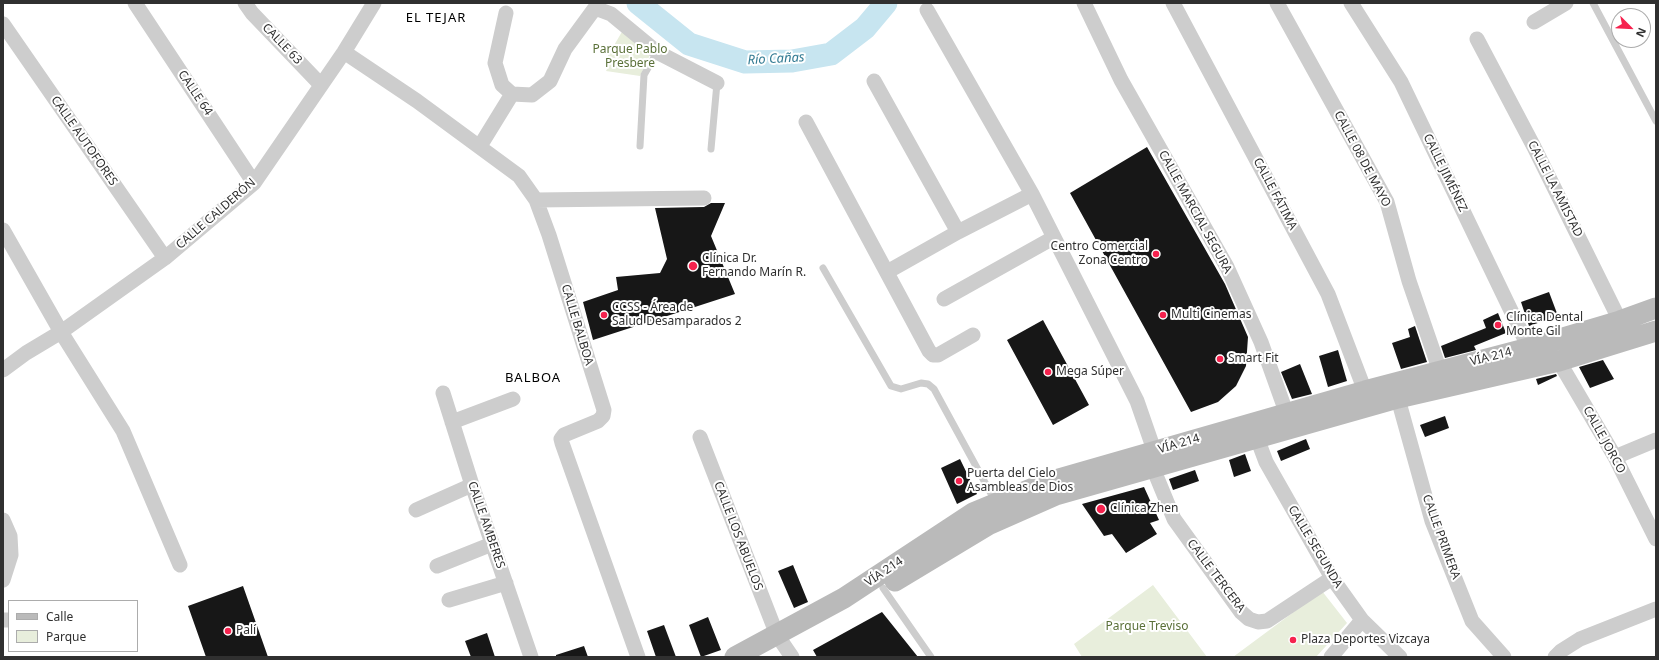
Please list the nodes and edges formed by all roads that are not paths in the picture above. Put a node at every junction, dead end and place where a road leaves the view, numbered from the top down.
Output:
1 (135, 3) edge
2 (245, 3) edge
3 (374, 3) edge
4 (1084, 3) edge
5 (1173, 3) edge
6 (1277, 3) edge
7 (1351, 3) edge
8 (1566, 3) edge
9 (1594, 3) edge
10 (927, 10) dead end
11 (506, 13) dead end
12 (1534, 22) dead end
13 (3, 24) edge
14 (1477, 39) dead end
15 (344, 52) junction
16 (657, 52) junction
17 (874, 81) dead end
18 (717, 82) joint
19 (320, 84) junction
20 (512, 94) junction
21 (1656, 121) edge
22 (806, 122) dead end
23 (480, 146) junction
24 (640, 146) dead end
25 (711, 149) dead end
26 (254, 183) junction
27 (1032, 194) junction
28 (704, 198) dead end
29 (536, 200) junction
30 (3, 230) edge
31 (958, 232) junction
32 (1053, 238) junction
33 (165, 258) junction
34 (823, 268) dead end
35 (887, 272) junction
36 (944, 299) dead end
37 (1656, 308) edge
38 (1620, 321) junction
39 (1656, 331) edge
40 (61, 332) junction
41 (973, 335) dead end
42 (1631, 340) junction
43 (1538, 345) junction
44 (1559, 361) junction
45 (3, 370) edge
46 (1440, 370) junction
47 (1365, 391) junction
48 (1396, 391) junction
49 (443, 393) dead end
50 (513, 399) dead end
51 (1289, 421) junction
52 (452, 422) junction
53 (1254, 431) junction
54 (700, 437) dead end
55 (1656, 440) edge
56 (1615, 457) junction
57 (1154, 459) junction
58 (472, 485) junction
59 (996, 503) junction
60 (416, 510) dead end
61 (3, 520) edge
62 (1656, 539) edge
63 (492, 544) junction
64 (7, 552) edge
65 (180, 565) dead end
66 (437, 566) dead end
67 (1332, 578) junction
68 (3, 580) edge
69 (506, 583) junction
70 (883, 588) junction
71 (449, 600) dead end
72 (1656, 609) edge
73 (1362, 620) junction
74 (785, 646) edge
75 (531, 657) edge
76 (638, 657) edge
77 (735, 657) edge
78 (760, 657) edge
79 (930, 657) edge
80 (1331, 657) edge
81 (1400, 657) edge
82 (1504, 657) edge
83 (1555, 657) edge

1 - 26 street, CALLE 64
2 - 19 street, CALLE 63
3 - 15 street, CALLE CALDERÓN
4 - 51 street, CALLE MARCIAL SEGURA
5 - 47 street, CALLE FÁTIMA
6 - 46 street, CALLE 08 DE MAYO
7 - 43 street, CALLE JIMÉNEZ
8 - 12 street
9 - 21 lane
10 - 27 street, CALLE TERCERA
11 - 20 street
13 - 33 street, CALLE AUTOFORES
14 - 38 street, CALLE LA AMISTAD
15 - 19 street, CALLE CALDERÓN
15 - 23 street, CALLE BALBOA
16 - 18 street
16 - 20 street
16 - 24 lane
17 - 31 street
18 - 25 lane
19 - 26 street, CALLE CALDERÓN
20 - 23 street
22 - 35 street
23 - 29 street, CALLE BALBOA
26 - 33 street, CALLE CALDERÓN
27 - 31 street
27 - 32 street, CALLE TERCERA
28 - 29 street
29 - 76 street, CALLE BALBOA
30 - 40 street
31 - 35 street
32 - 36 street
32 - 57 street, CALLE TERCERA
33 - 40 street, CALLE CALDERÓN
34 - 59 lane
35 - 41 street
37 - 38 main road, VÍA 214
38 - 42 street, CALLE LA AMISTAD
38 - 43 main road, VÍA 214
39 - 42 main road, VÍA 214
40 - 45 street, CALLE CALDERÓN
40 - 65 street
42 - 44 main road, VÍA 214
43 - 44 street, CALLE JORCO
43 - 46 main road, VÍA 214
44 - 48 main road, VÍA 214
44 - 56 street, CALLE JORCO
46 - 48 main road, VÍA 214
47 - 48 main road, VÍA 214
47 - 51 main road, VÍA 214
48 - 51 main road, VÍA 214
48 - 82 street, CALLE PRIMERA
49 - 52 street, CALLE AMBERES
50 - 52 street
51 - 53 main road, VÍA 214
52 - 58 street, CALLE AMBERES
53 - 57 main road, VÍA 214
53 - 67 street, CALLE SEGUNDA
54 - 74 street, CALLE LOS ABUELOS
55 - 56 street
56 - 62 street, CALLE JORCO
57 - 59 main road, VÍA 214
57 - 67 street, CALLE TERCERA
57 - 70 main road, VÍA 214
58 - 60 street
58 - 63 street, CALLE AMBERES
59 - 74 main road, VÍA 214
61 - 64 street
63 - 66 street
63 - 69 street, CALLE AMBERES
64 - 68 street
67 - 73 street, CALLE SEGUNDA
69 - 71 street
69 - 75 street, CALLE AMBERES
70 - 74 main road, VÍA 214
70 - 79 lane
72 - 83 street
73 - 80 street
73 - 81 street, CALLE SEGUNDA
74 - 77 main road, VÍA 214
74 - 78 main road, VÍA 214

